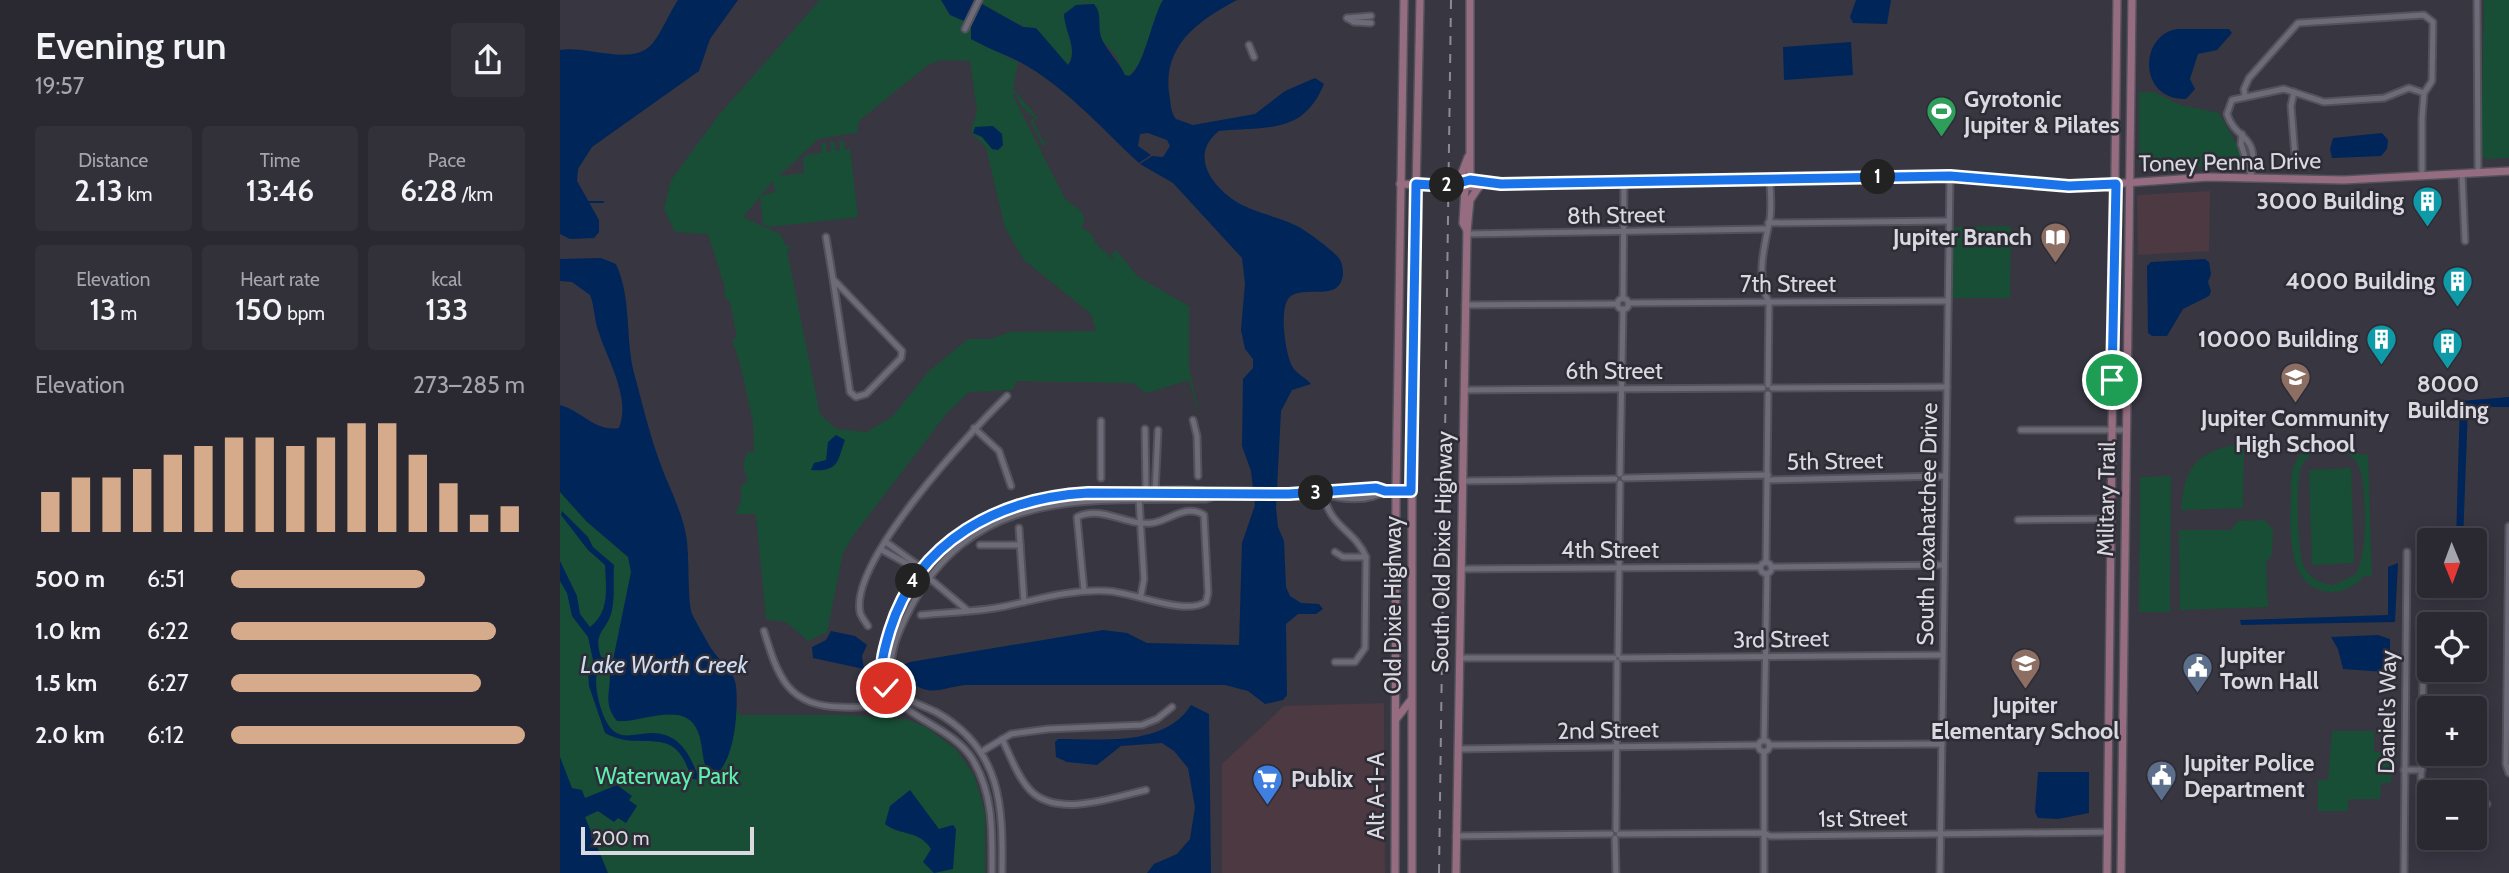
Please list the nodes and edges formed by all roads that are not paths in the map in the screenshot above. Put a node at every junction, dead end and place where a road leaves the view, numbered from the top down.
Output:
1 (979, 0) edge
2 (1405, 0) edge
3 (1420, 0) edge
4 (1470, 0) edge
5 (2117, 0) edge
6 (2132, 0) edge
7 (2477, 0) edge
8 (1347, 18) dead end
9 (1371, 20) dead end
10 (965, 29) dead end
11 (1249, 45) dead end
12 (1254, 57) dead end
13 (2294, 92) junction
14 (2424, 93) junction
15 (2245, 96) junction
16 (2295, 156) dead end
17 (1468, 157) junction
18 (2509, 171) edge
19 (2478, 173) junction
20 (2462, 174) junction
21 (1950, 176) junction
22 (2251, 176) junction
23 (2421, 176) junction
24 (1770, 179) junction
25 (1470, 180) junction
26 (1459, 181) junction
27 (1624, 182) junction
28 (2130, 182) junction
29 (1400, 184) junction
30 (1416, 184) junction
31 (1490, 184) junction
32 (2116, 184) junction
33 (1448, 186) junction
34 (1478, 188) junction
35 (1465, 189) junction
36 (1948, 221) junction
37 (1767, 226) junction
38 (1467, 232) junction
39 (1623, 232) junction
40 (826, 237) dead end
41 (2465, 241) dead end
42 (833, 279) junction
43 (1626, 301) junction
44 (1948, 301) junction
45 (1769, 302) junction
46 (1617, 304) junction
47 (1465, 305) junction
48 (1623, 309) junction
49 (1947, 387) junction
50 (1622, 388) junction
51 (1768, 389) junction
52 (1464, 390) junction
53 (1007, 396) dead end
54 (1193, 420) dead end
55 (1101, 421) dead end
56 (974, 428) junction
57 (1145, 429) dead end
58 (1158, 430) dead end
59 (2021, 430) dead end
60 (2112, 430) junction
61 (2126, 430) junction
62 (1198, 476) dead end
63 (1945, 476) junction
64 (1768, 477) junction
65 (1101, 478) dead end
66 (1620, 478) junction
67 (1463, 481) junction
68 (1011, 486) dead end
69 (1358, 488) junction
70 (1385, 491) junction
71 (1396, 491) junction
72 (1411, 491) junction
73 (1142, 492) junction
74 (1155, 492) junction
75 (1323, 493) junction
76 (1218, 495) junction
77 (1356, 498) junction
78 (1142, 500) junction
79 (1154, 500) junction
80 (2111, 519) junction
81 (2018, 520) dead end
82 (1141, 523) junction
83 (2509, 526) edge
84 (1018, 528) dead end
85 (886, 542) junction
86 (980, 545) dead end
87 (1020, 545) junction
88 (881, 550) junction
89 (1335, 552) dead end
90 (2407, 552) dead end
91 (1366, 557) junction
92 (1769, 565) junction
93 (1944, 565) junction
94 (1619, 567) junction
95 (1760, 567) junction
96 (1461, 569) junction
97 (922, 572) junction
98 (1766, 574) junction
99 (930, 578) junction
100 (1084, 591) junction
101 (1141, 595) junction
102 (1024, 602) junction
103 (967, 610) junction
104 (921, 615) dead end
105 (868, 626) dead end
106 (764, 631) dead end
107 (1943, 655) junction
108 (1766, 657) junction
109 (1461, 658) junction
110 (1617, 658) junction
111 (1335, 662) dead end
112 (2423, 682) edge
113 (900, 692) junction
114 (1412, 696) junction
115 (891, 697) junction
116 (1172, 707) dead end
117 (1396, 719) junction
118 (1002, 739) junction
119 (1767, 743) junction
120 (1942, 744) junction
121 (1758, 745) junction
122 (1617, 748) junction
123 (1458, 749) junction
124 (981, 752) junction
125 (1764, 752) junction
126 (972, 758) junction
127 (2404, 770) junction
128 (2422, 770) junction
129 (2509, 772) edge
130 (2422, 780) edge
131 (1146, 790) dead end
132 (2107, 832) junction
133 (1764, 833) junction
134 (1615, 834) junction
135 (1941, 834) junction
136 (1456, 836) junction
137 (992, 873) edge
138 (1002, 873) edge
139 (1395, 873) edge
140 (1412, 873) edge
141 (1456, 873) edge
142 (1616, 873) edge
143 (1764, 873) edge
144 (1940, 873) edge
145 (2107, 873) edge
146 (2121, 873) edge
147 (2403, 873) edge

1 - 10 street
2 - 29 main road, Old Dixie Highway
3 - 30 main road, Old Dixie Highway
4 - 17 main road
5 - 32 main road, Military Trail
6 - 28 main road, Military Trail
7 - 19 street
8 - 9 street
11 - 12 street
13 - 14 street
13 - 15 street
13 - 16 street
14 - 15 street
14 - 23 street
15 - 22 street
17 - 25 main road
17 - 26 main road
18 - 19 main road, Toney Penna Drive
19 - 20 main road, Toney Penna Drive
20 - 23 main road, Toney Penna Drive
20 - 41 street
21 - 24 main road, Toney Penna Drive
21 - 32 main road, Toney Penna Drive
21 - 36 street, South Loxahatchee Drive
22 - 23 main road, Toney Penna Drive
22 - 28 main road, Toney Penna Drive
24 - 27 main road, Toney Penna Drive
24 - 37 street
25 - 26 main road, Toney Penna Drive
25 - 31 main road, Toney Penna Drive
26 - 33 main road, Toney Penna Drive
27 - 31 main road, Toney Penna Drive
27 - 39 street
28 - 32 main road, Toney Penna Drive
28 - 61 main road, Military Trail
29 - 30 main road, Toney Penna Drive
29 - 71 main road, Old Dixie Highway
30 - 33 main road, Toney Penna Drive
30 - 72 main road, Old Dixie Highway
31 - 34 main road, Toney Penna Drive
32 - 60 main road, Military Trail
33 - 35 main road, Toney Penna Drive
34 - 35 main road, Toney Penna Drive
34 - 38 main road, South Old Dixie Highway
35 - 38 main road, South Old Dixie Highway
36 - 37 street, 8th Street
36 - 44 street, South Loxahatchee Drive
37 - 39 street, 8th Street
37 - 45 street
38 - 39 street, 8th Street
38 - 47 main road, South Old Dixie Highway
39 - 43 street
40 - 42 street
42 - 42 street
43 - 45 street, 7th Street
43 - 46 street
43 - 48 street
44 - 45 street, 7th Street
44 - 49 street, South Loxahatchee Drive
45 - 51 street
46 - 47 street
46 - 48 street
47 - 52 main road, South Old Dixie Highway
48 - 50 street
49 - 51 street, 6th Street
49 - 63 street, South Loxahatchee Drive
50 - 51 street, 6th Street
50 - 52 street, 6th Street
50 - 66 street
51 - 64 street
52 - 67 main road, South Old Dixie Highway
53 - 56 street
54 - 62 street
55 - 65 street
56 - 68 street
56 - 85 street
57 - 73 street
58 - 74 street
59 - 60 street
60 - 61 street
60 - 80 main road, Military Trail
61 - 146 main road, Military Trail
63 - 64 street, 5th Street
63 - 93 street, South Loxahatchee Drive
64 - 66 street, 5th Street
64 - 92 street
66 - 67 street, 5th Street
66 - 94 street
67 - 96 main road, South Old Dixie Highway
69 - 70 street
69 - 75 street
69 - 77 street
70 - 71 street
70 - 77 street
71 - 72 street
71 - 117 main road, Old Dixie Highway
72 - 114 main road, Old Dixie Highway
73 - 74 street
73 - 78 street
73 - 97 street
74 - 76 street
74 - 79 street
75 - 76 street
75 - 77 street
75 - 91 street
76 - 79 street
78 - 79 street
78 - 82 street
78 - 99 street
80 - 81 street
80 - 132 main road, Military Trail
82 - 100 street
82 - 101 street
82 - 101 street
83 - 129 street
84 - 87 street
85 - 88 street
85 - 97 street
86 - 87 street
87 - 102 street
88 - 97 street
88 - 105 street
89 - 91 street
90 - 127 street, Daniel's Way
91 - 111 street
92 - 93 street
92 - 95 street
92 - 98 street
93 - 107 street, South Loxahatchee Drive
94 - 95 street, 4th Street
94 - 96 street, 4th Street
94 - 110 street
95 - 98 street
96 - 109 main road, South Old Dixie Highway
97 - 99 street
97 - 115 street
98 - 108 street
99 - 103 street
99 - 113 street
100 - 101 street
100 - 102 street
102 - 103 street
103 - 104 street
106 - 115 street
107 - 108 street, 3rd Street
107 - 120 street, South Loxahatchee Drive
108 - 110 street, 3rd Street
108 - 119 street
109 - 110 street, 3rd Street
109 - 123 main road, South Old Dixie Highway
110 - 122 street
112 - 128 street
113 - 115 street
113 - 124 street
114 - 117 main road
114 - 140 main road, Old Dixie Highway
115 - 126 street
116 - 118 street
117 - 139 main road, Alt A-1-A
118 - 124 street
118 - 131 street
119 - 120 street
119 - 121 street
119 - 125 street
120 - 135 street, South Loxahatchee Drive
121 - 122 street, 2nd Street
121 - 125 street
122 - 123 street, 2nd Street
122 - 134 street
123 - 136 main road, South Old Dixie Highway
124 - 126 street
124 - 138 street
125 - 133 street
126 - 137 street
127 - 128 street
127 - 147 street, Daniel's Way
128 - 130 street
132 - 135 street, 1st Street
132 - 145 main road, Military Trail
133 - 134 street, 1st Street
133 - 135 street, 1st Street
133 - 143 street
134 - 136 street, 1st Street
134 - 142 street
135 - 144 street, South Loxahatchee Drive
136 - 141 main road, South Old Dixie Highway

